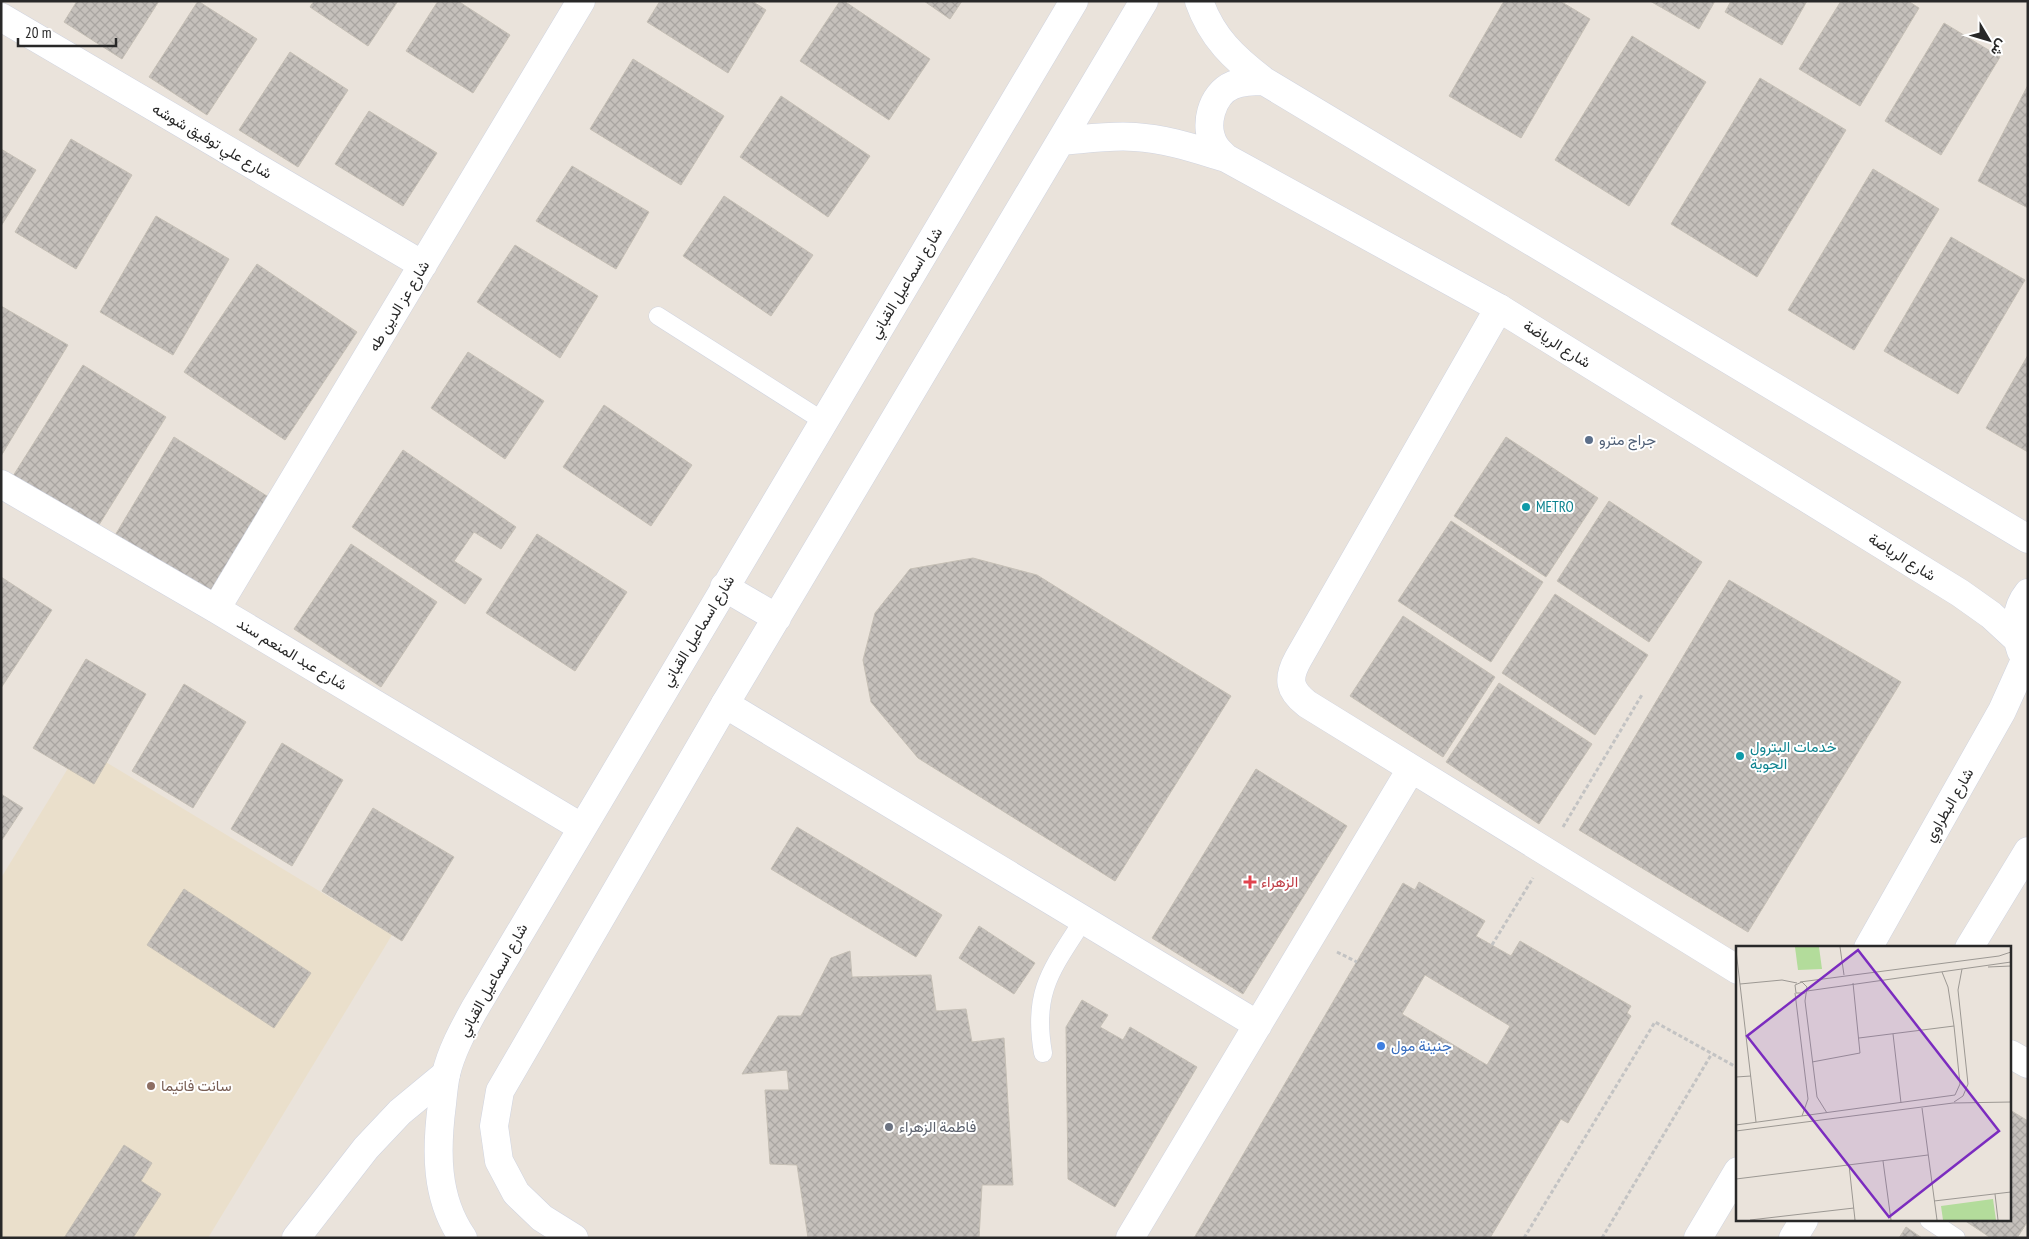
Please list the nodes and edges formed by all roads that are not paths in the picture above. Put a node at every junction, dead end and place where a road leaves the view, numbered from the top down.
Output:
1 (1074, 1) edge
2 (1144, 1) edge
3 (1199, 1) edge
4 (579, 2) edge
5 (1, 17) edge
6 (1264, 81) junction
7 (1061, 141) junction
8 (1226, 158) junction
9 (423, 265) junction
10 (1499, 308) junction
11 (658, 316) dead end
12 (823, 421) junction
13 (1, 484) edge
14 (2028, 539) edge
15 (724, 587) junction
16 (2028, 593) edge
17 (216, 609) junction
18 (777, 618) junction
19 (2023, 654) edge
20 (725, 704) junction
21 (1411, 769) junction
22 (581, 827) junction
23 (2028, 851) edge
24 (1084, 919) junction
25 (1869, 946) edge
26 (1970, 946) edge
27 (1736, 969) edge
28 (1258, 1025) junction
29 (1043, 1053) dead end
30 (2012, 1055) edge
31 (2028, 1064) edge
32 (446, 1074) junction
33 (1736, 1174) edge
34 (1803, 1222) edge
35 (1933, 1222) edge
36 (296, 1238) edge
37 (463, 1238) edge
38 (574, 1238) edge
39 (1130, 1238) edge
40 (1698, 1238) edge
41 (1793, 1238) edge
42 (1956, 1238) edge

1 - 12 street, شارع اسماعيل القباني
2 - 7 street
3 - 6 street
4 - 9 street, شارع عز الدين طه
5 - 9 street, شارع علي توفيق شوشه
6 - 8 street
6 - 14 street
7 - 8 street, شارع الرياضة
7 - 18 street
8 - 10 street, شارع الرياضة
9 - 17 street, شارع عز الدين طه
10 - 19 street, شارع الرياضة
10 - 21 street
11 - 12 lane
12 - 15 street, شارع اسماعيل القباني
13 - 17 street, شارع عبد المنعم سند
15 - 18 street
15 - 22 street, شارع اسماعيل القباني
16 - 19 street
17 - 22 street, شارع عبد المنعم سند
18 - 20 street
19 - 25 street, شارع البطراوي
20 - 24 street
20 - 38 street
21 - 27 street
21 - 28 street
22 - 32 street, شارع اسماعيل القباني
23 - 26 street
24 - 28 street
24 - 29 lane
28 - 39 street
30 - 31 street
32 - 36 street
32 - 37 street, شارع اسماعيل القباني
33 - 40 street
34 - 41 street
35 - 42 lane

